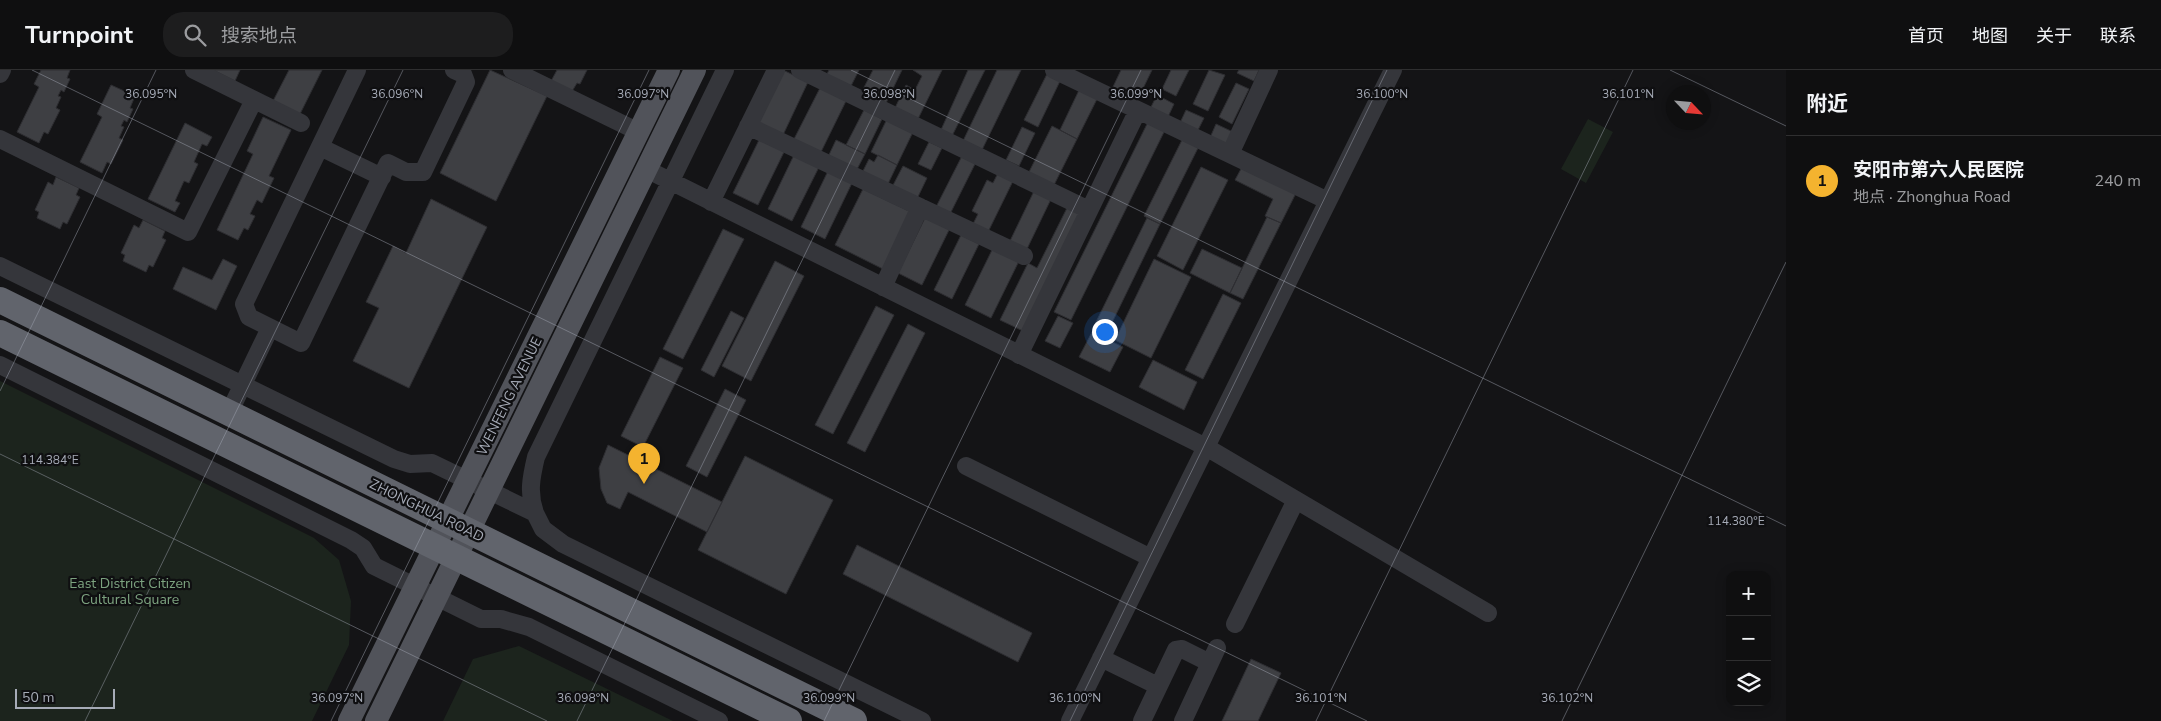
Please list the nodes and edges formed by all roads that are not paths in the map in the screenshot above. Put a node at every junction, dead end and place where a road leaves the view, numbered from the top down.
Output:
1 (2, 70) edge
2 (194, 70) edge
3 (357, 70) edge
4 (454, 70) edge
5 (512, 70) edge
6 (669, 70) edge
7 (695, 70) edge
8 (725, 70) edge
9 (776, 70) edge
10 (800, 70) edge
11 (1054, 70) edge
12 (1269, 70) edge
13 (1393, 70) edge
14 (0, 74) edge
15 (254, 100) junction
16 (1138, 110) junction
17 (301, 123) dead end
18 (748, 126) junction
19 (639, 132) junction
20 (0, 139) edge
21 (320, 147) junction
22 (1230, 154) junction
23 (646, 169) junction
24 (382, 177) junction
25 (670, 181) junction
26 (1328, 201) junction
27 (711, 202) junction
28 (920, 207) junction
29 (1089, 210) junction
30 (1024, 256) dead end
31 (0, 266) edge
32 (883, 287) junction
33 (0, 300) edge
34 (270, 328) junction
35 (0, 333) edge
36 (1019, 355) junction
37 (0, 365) edge
38 (242, 385) junction
39 (229, 413) junction
40 (1206, 447) junction
41 (966, 466) dead end
42 (468, 480) junction
43 (489, 491) junction
44 (1296, 500) junction
45 (535, 513) junction
46 (458, 526) junction
47 (446, 552) junction
48 (1151, 558) junction
49 (415, 586) junction
50 (437, 597) junction
51 (1488, 613) dead end
52 (1235, 624) dead end
53 (1101, 658) junction
54 (1158, 686) junction
55 (349, 721) edge
56 (376, 721) edge
57 (719, 721) edge
58 (789, 721) edge
59 (854, 721) edge
60 (922, 721) edge
61 (1070, 721) edge
62 (1142, 721) edge
63 (1183, 721) edge

1 - 14 street
2 - 15 street
3 - 21 street
4 - 24 street
5 - 19 street
6 - 19 main road, WENFENG AVENUE
7 - 23 main road, WENFENG AVENUE
8 - 25 street
9 - 18 street
10 - 29 street
11 - 16 street
12 - 22 street
13 - 26 street
15 - 17 street
15 - 20 street
16 - 22 street
16 - 29 street
18 - 27 street
18 - 28 street
19 - 42 main road, WENFENG AVENUE
21 - 24 street
21 - 34 street
22 - 26 street
23 - 25 street
23 - 43 main road, WENFENG AVENUE
24 - 34 street
25 - 27 street
25 - 45 street
26 - 40 street
27 - 32 street
28 - 30 street
28 - 32 street
29 - 36 street
31 - 38 street
32 - 36 street
33 - 39 highway, ZHONGHUA ROAD
34 - 38 street
35 - 47 highway, ZHONGHUA ROAD
36 - 40 street
37 - 49 street
38 - 39 street
38 - 42 street
39 - 46 highway, ZHONGHUA ROAD
40 - 44 street
40 - 48 street
41 - 48 street
42 - 43 street
42 - 46 main road, WENFENG AVENUE
43 - 45 street
43 - 46 main road, WENFENG AVENUE
44 - 51 street
44 - 52 street
45 - 60 street
46 - 47 main road, WENFENG AVENUE
46 - 59 highway, ZHONGHUA ROAD
47 - 49 main road, WENFENG AVENUE
47 - 50 main road, WENFENG AVENUE
47 - 58 highway, ZHONGHUA ROAD
48 - 53 street
49 - 50 street
49 - 55 main road, WENFENG AVENUE
50 - 56 main road, WENFENG AVENUE
50 - 57 street
53 - 54 street
53 - 61 street
54 - 62 street
54 - 63 street

